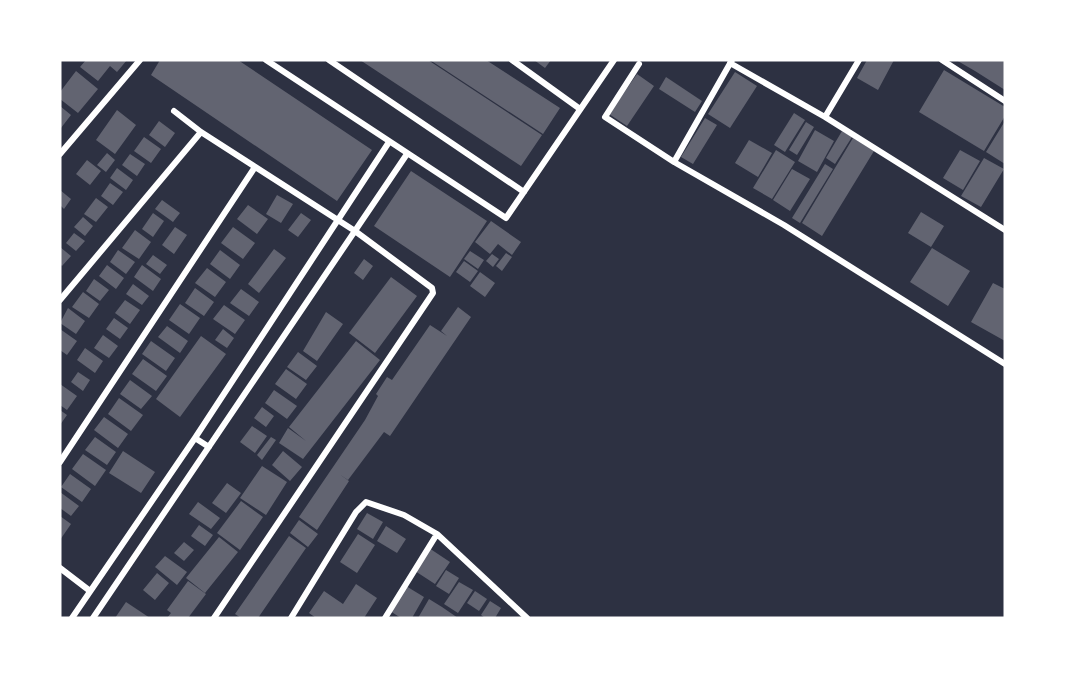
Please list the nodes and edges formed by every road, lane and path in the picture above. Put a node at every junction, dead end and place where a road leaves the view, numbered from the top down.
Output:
1 (140, 60) edge
2 (266, 60) edge
3 (329, 60) edge
4 (512, 60) edge
5 (614, 60) edge
6 (859, 60) edge
7 (942, 60) edge
8 (731, 62) edge
9 (639, 64) dead end
10 (1005, 101) edge
11 (580, 109) junction
12 (174, 111) dead end
13 (825, 117) junction
14 (201, 132) junction
15 (389, 142) junction
16 (60, 154) edge
17 (408, 154) junction
18 (674, 162) junction
19 (255, 167) junction
20 (524, 192) junction
21 (337, 220) junction
22 (1005, 230) edge
23 (355, 231) junction
24 (60, 300) edge
25 (1005, 364) edge
26 (195, 438) junction
27 (209, 447) junction
28 (60, 462) edge
29 (437, 534) junction
30 (60, 568) edge
31 (90, 591) junction
32 (72, 618) edge
33 (93, 618) edge
34 (214, 618) edge
35 (291, 618) edge
36 (385, 618) edge
37 (527, 618) edge

1 - 16 street
2 - 15 street
3 - 20 street
4 - 11 street
5 - 11 street
6 - 13 street
7 - 10 street
8 - 13 street
8 - 18 street
9 - 18 street
11 - 20 street
12 - 14 street
13 - 22 street
14 - 19 street
14 - 24 street
15 - 17 street
15 - 21 street
17 - 20 street
17 - 23 street
18 - 25 street
19 - 21 street
19 - 28 street
21 - 23 street
21 - 26 street
23 - 27 street
23 - 34 street
26 - 27 street
26 - 31 street
27 - 33 street
29 - 35 street
29 - 36 street
29 - 37 street
30 - 31 street
31 - 32 street

